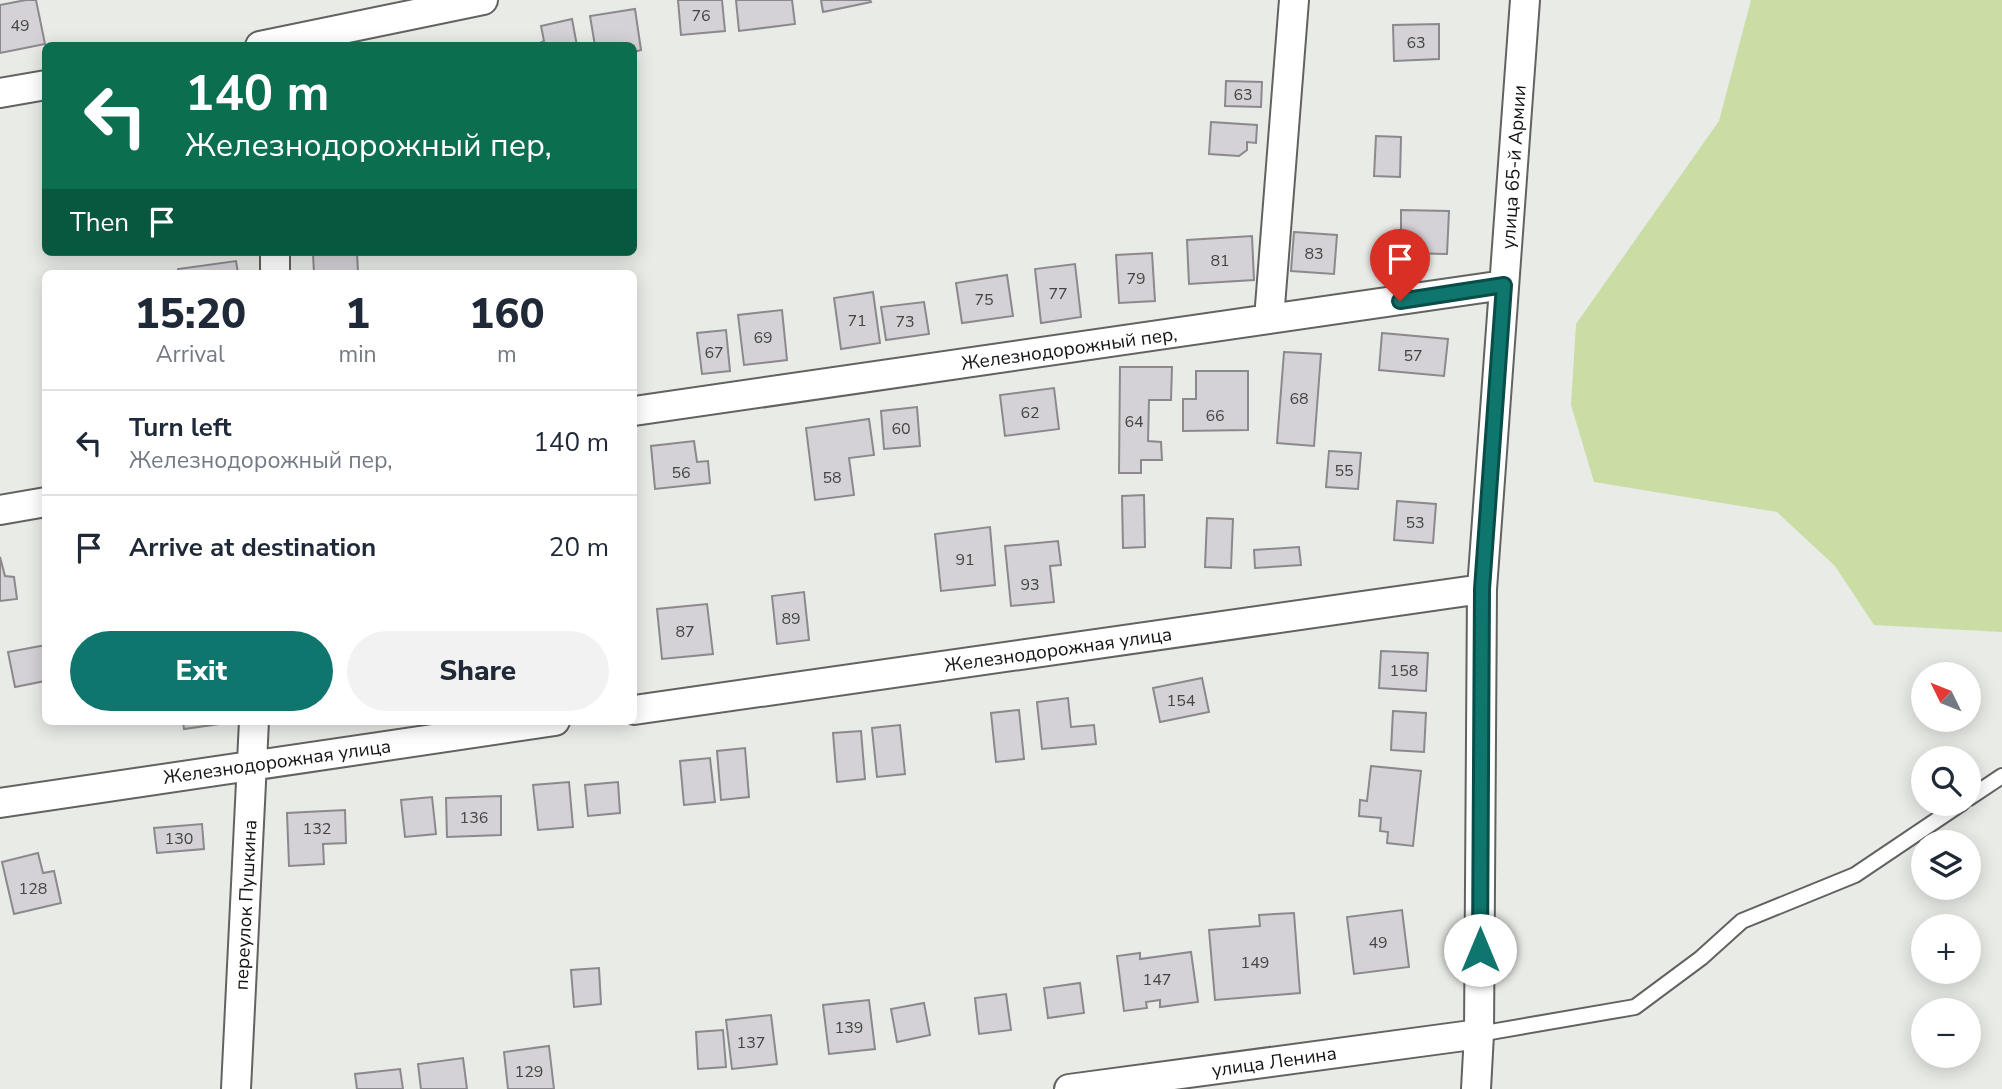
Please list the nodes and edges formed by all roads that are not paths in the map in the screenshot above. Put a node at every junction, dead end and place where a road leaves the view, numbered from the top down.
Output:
1 (483, 0) edge
2 (1294, 0) edge
3 (1525, 0) edge
4 (281, 42) edge
5 (42, 86) edge
6 (0, 93) edge
7 (1504, 285) junction
8 (1269, 319) junction
9 (637, 411) edge
10 (42, 503) edge
11 (0, 510) edge
12 (1482, 589) junction
13 (637, 710) edge
14 (254, 725) edge
15 (527, 725) edge
16 (251, 764) junction
17 (2002, 776) edge
18 (1981, 790) edge
19 (0, 803) edge
20 (1943, 816) edge
21 (1479, 1034) junction
22 (236, 1089) edge
23 (1069, 1089) edge
24 (1476, 1089) edge

1 - 4 street
2 - 8 street
3 - 7 street, улица 65-й Армии
5 - 6 street
7 - 8 street, Железнодорожный пер,
7 - 12 street, улица 65-й Армии
8 - 9 street, Железнодорожный пер,
10 - 11 street
12 - 13 street, Железнодорожная улица
12 - 21 street, улица 65-й Армии
14 - 16 street, переулок Пушкина
15 - 16 street, Железнодорожная улица
16 - 19 street, Железнодорожная улица
16 - 22 street, переулок Пушкина
17 - 18 lane
20 - 21 lane
21 - 23 street, улица Ленина
21 - 24 street, улица 65-й Армии

